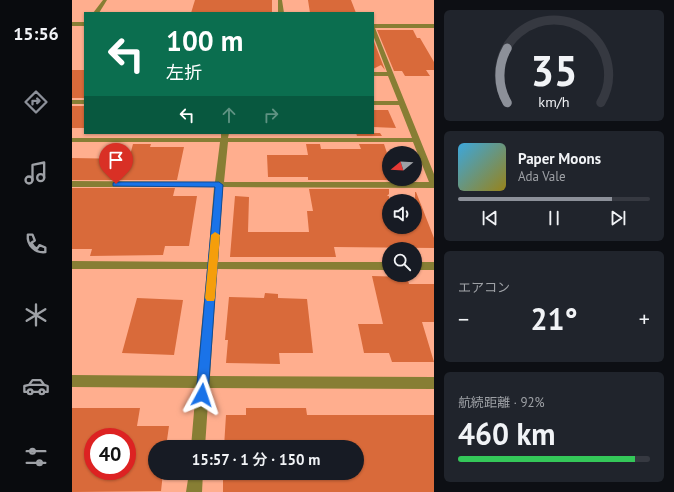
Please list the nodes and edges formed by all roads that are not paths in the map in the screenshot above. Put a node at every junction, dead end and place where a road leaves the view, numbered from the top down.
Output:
1 (105, 0) edge
2 (280, 0) edge
3 (97, 12) edge
4 (281, 12) edge
5 (75, 24) edge
6 (434, 26) edge
7 (374, 27) edge
8 (72, 32) edge
9 (374, 32) edge
10 (377, 49) edge
11 (374, 74) edge
12 (391, 74) junction
13 (72, 102) edge
14 (84, 102) edge
15 (374, 104) edge
16 (402, 104) junction
17 (224, 137) edge
18 (72, 140) edge
19 (417, 140) junction
20 (72, 184) edge
21 (219, 185) junction
22 (434, 185) edge
23 (72, 265) edge
24 (213, 265) junction
25 (382, 266) edge
26 (422, 266) edge
27 (434, 266) edge
28 (72, 381) edge
29 (204, 382) junction
30 (434, 382) edge
31 (199, 440) edge
32 (195, 480) edge
33 (194, 492) edge

1 - 3 street
2 - 4 street
5 - 8 street
6 - 7 street
9 - 10 street
10 - 12 street
11 - 12 street
12 - 16 street
13 - 14 street
15 - 16 street
16 - 19 street
17 - 18 street
17 - 19 street
17 - 21 street
19 - 22 street
20 - 21 street
21 - 22 street
21 - 24 street
23 - 24 street
24 - 25 street
24 - 29 street
26 - 27 street
28 - 29 street
29 - 30 street
29 - 31 street
32 - 33 street

